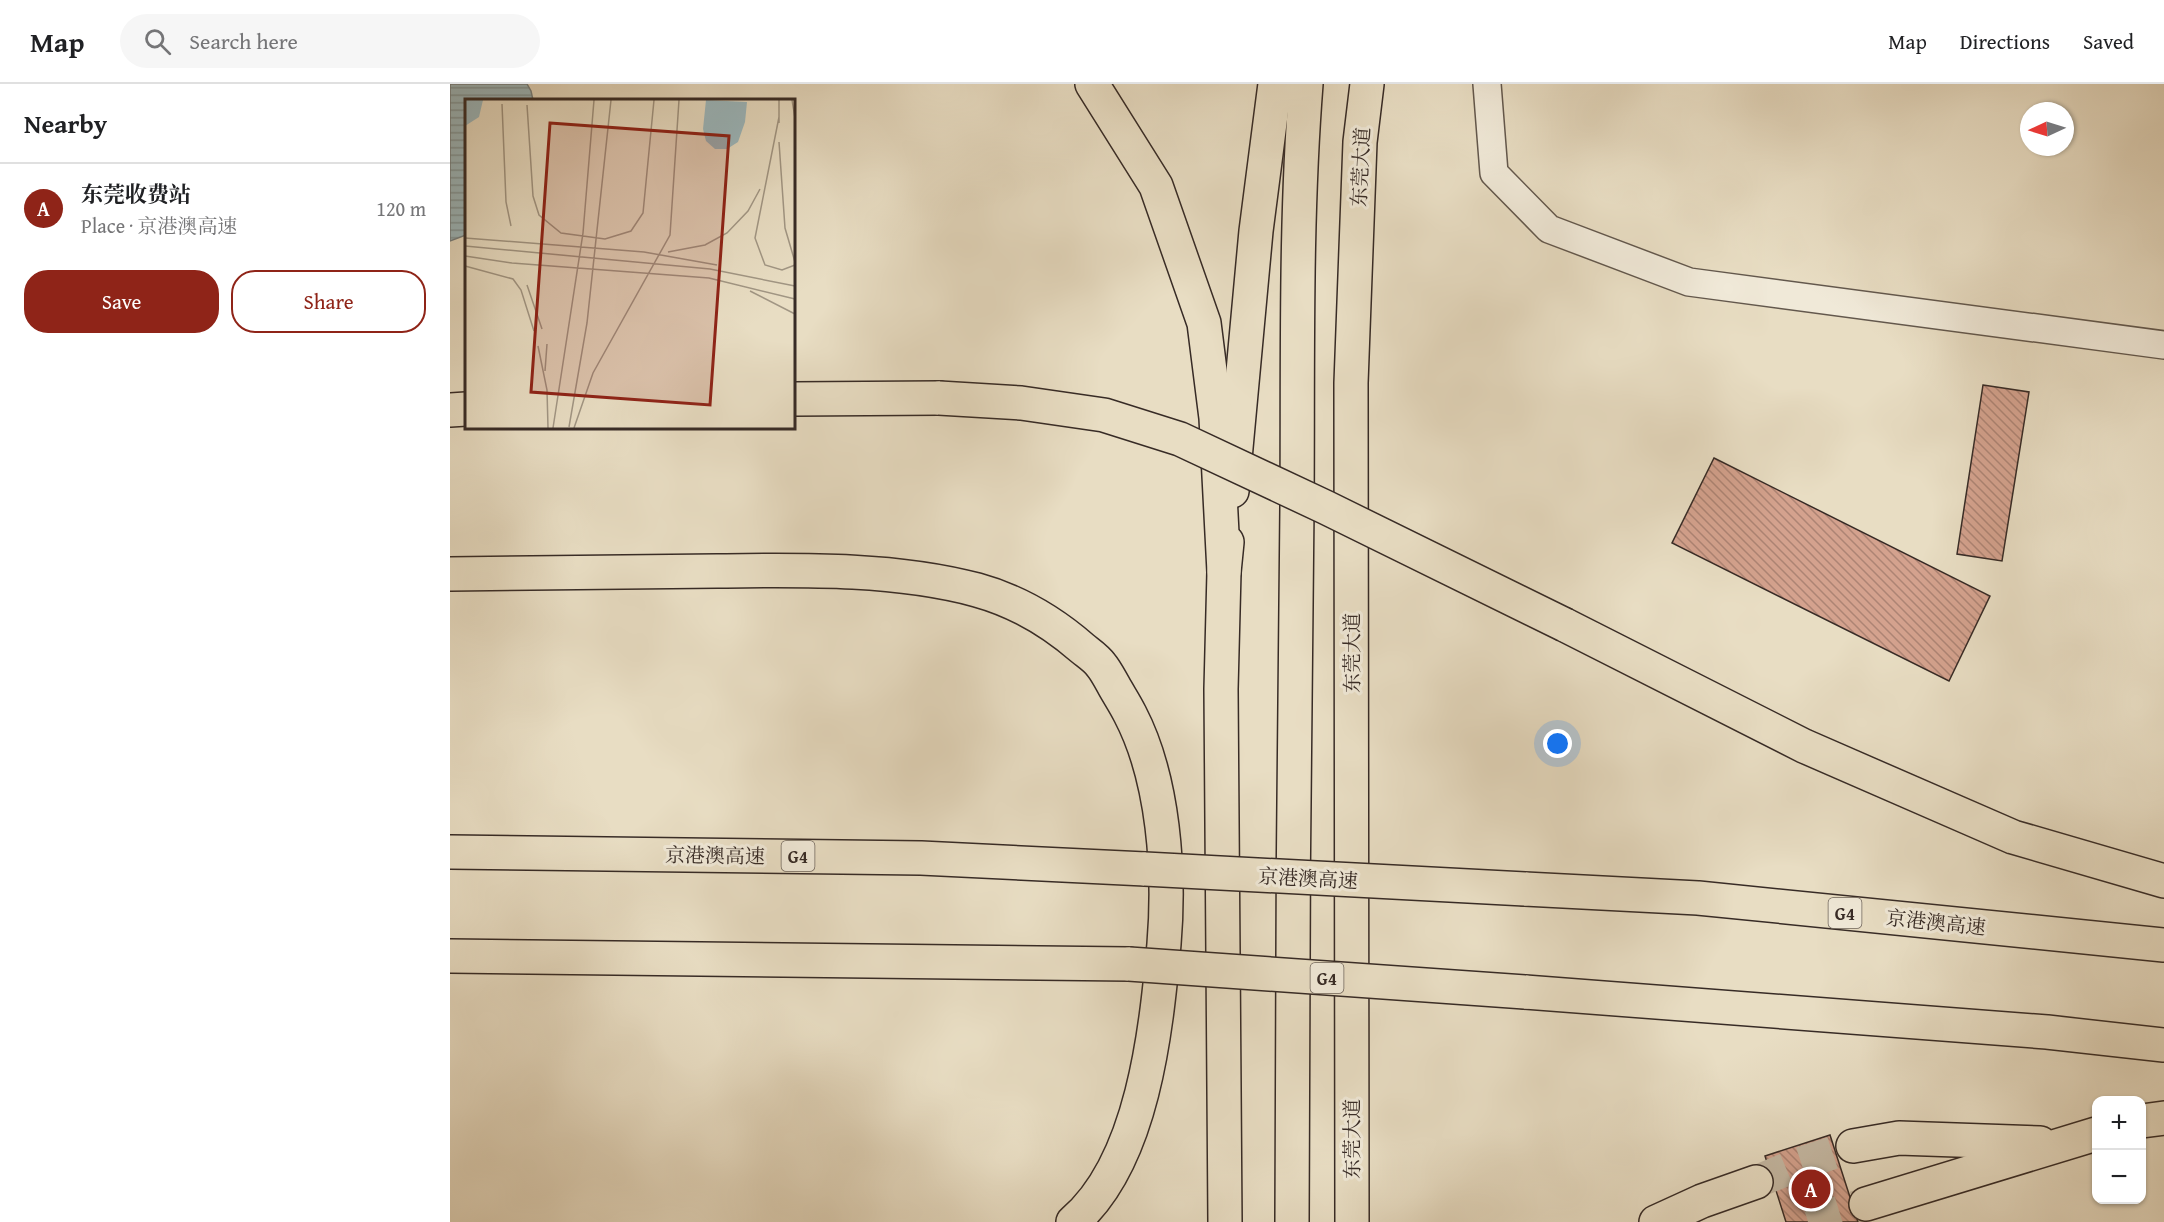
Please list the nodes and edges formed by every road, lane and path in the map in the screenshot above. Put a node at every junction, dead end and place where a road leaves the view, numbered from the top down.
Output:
1 (1092, 84) edge
2 (1275, 84) edge
3 (1306, 84) edge
4 (1367, 84) edge
5 (1374, 84) edge
6 (1487, 84) edge
7 (1360, 142) junction
8 (2164, 345) edge
9 (795, 399) edge
10 (465, 409) edge
11 (450, 410) edge
12 (1224, 572) junction
13 (450, 574) edge
14 (450, 852) edge
15 (2164, 881) edge
16 (2164, 945) edge
17 (450, 956) edge
18 (2164, 1046) edge
19 (2164, 1118) edge
20 (2146, 1120) edge
21 (2092, 1136) edge
22 (2065, 1144) junction
23 (1853, 1146) tunnel mouth
24 (1756, 1182) tunnel mouth
25 (1866, 1204) tunnel mouth
26 (1073, 1222) edge
27 (1226, 1222) edge
28 (1292, 1222) edge
29 (1352, 1222) edge
30 (1656, 1222) edge

1 - 12 highway
2 - 12 highway
3 - 28 highway
4 - 7 highway, 东莞大道
5 - 7 highway
6 - 8 street
7 - 29 highway, 东莞大道
9 - 15 highway, bridge
10 - 11 highway
12 - 27 highway
13 - 26 highway
14 - 16 highway, 京港澳高速 / G4, bridge
17 - 18 highway, G4, bridge
19 - 20 highway
21 - 22 highway
22 - 23 highway
22 - 25 highway
24 - 30 highway

